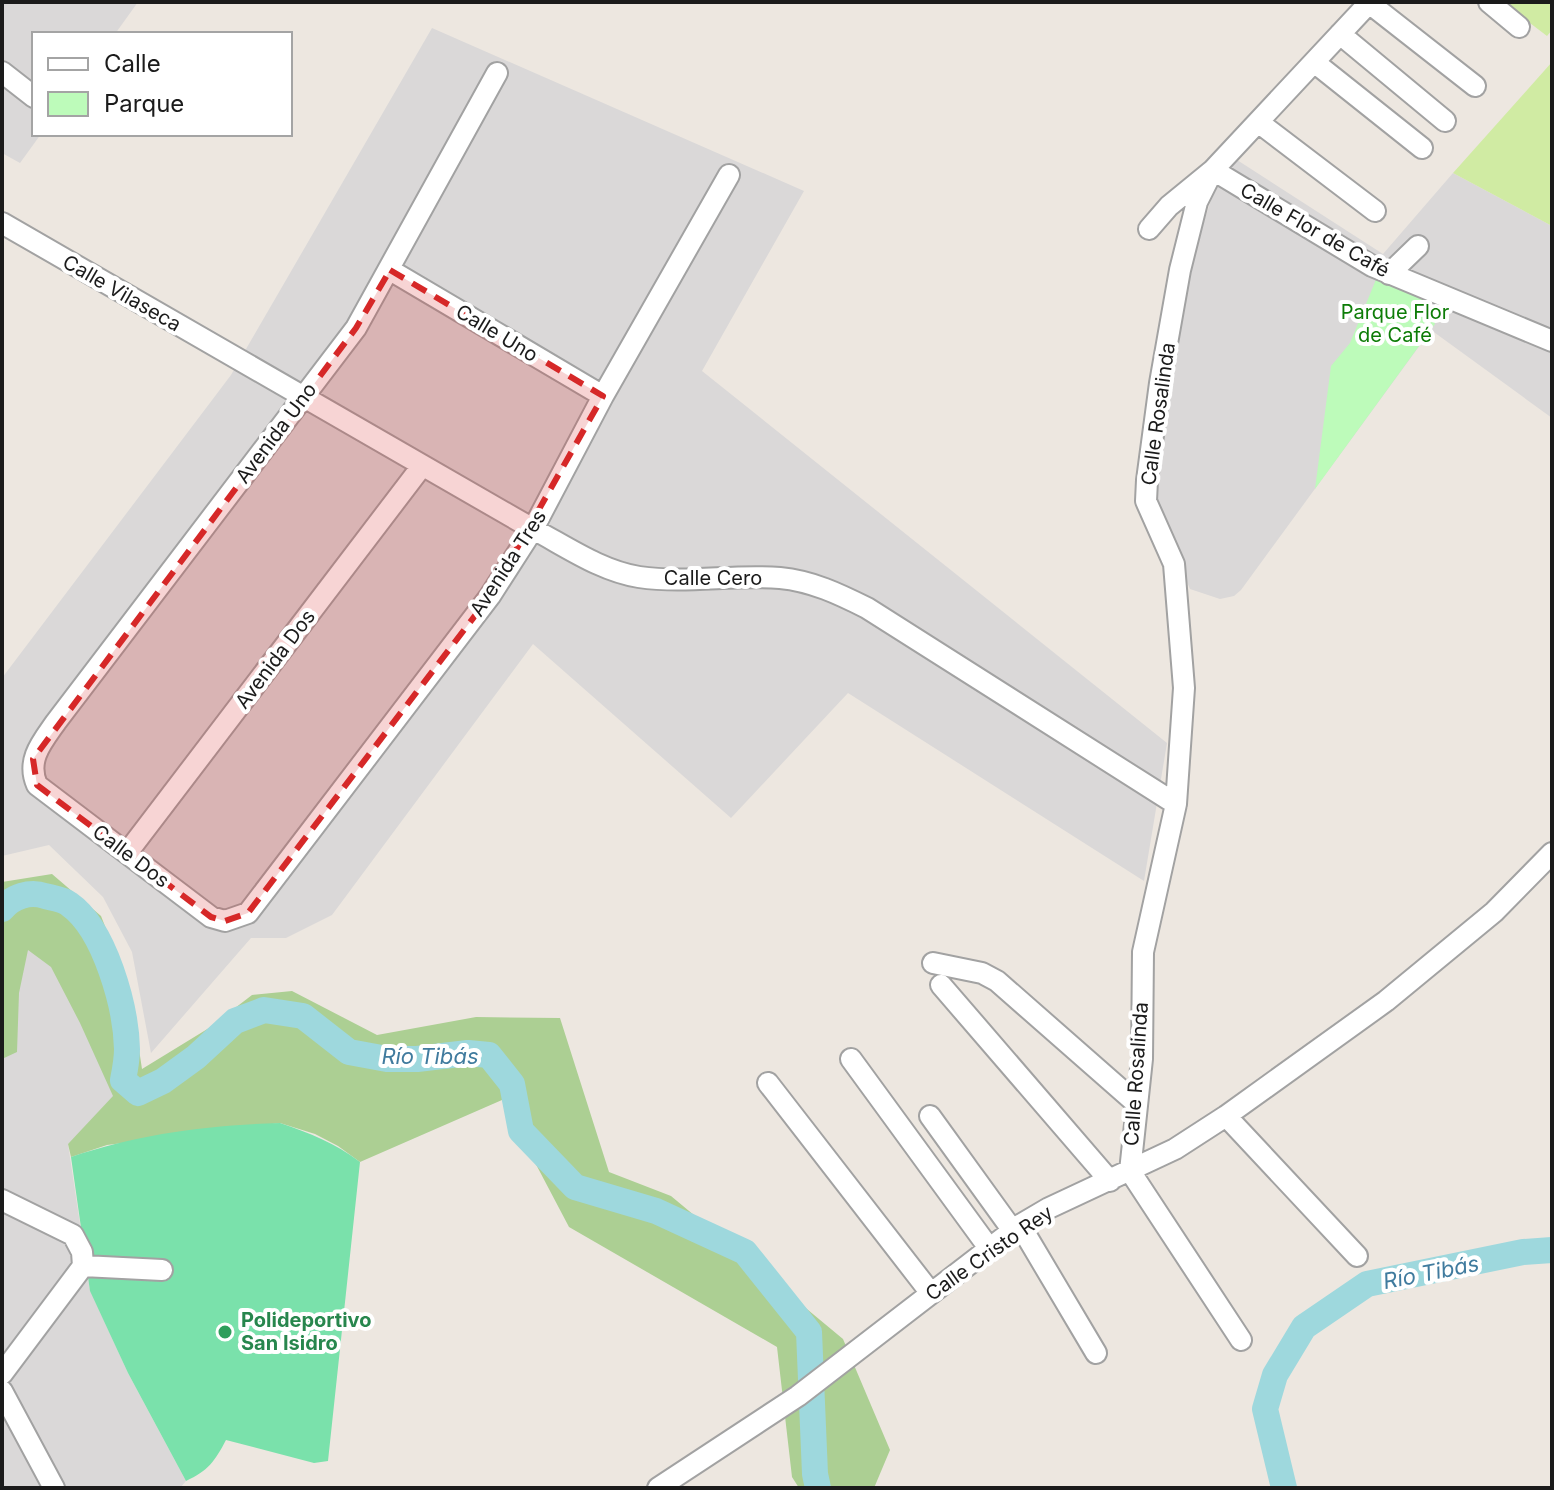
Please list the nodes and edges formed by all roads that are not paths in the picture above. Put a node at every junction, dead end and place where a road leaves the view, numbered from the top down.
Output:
1 (1489, 2) edge
2 (1367, 5) edge
3 (1519, 27) dead end
4 (1340, 34) junction
5 (1314, 62) junction
6 (2, 72) edge
7 (497, 73) dead end
8 (1451, 82) dead end
9 (1475, 86) dead end
10 (32, 95) edge
11 (1445, 121) dead end
12 (1258, 122) junction
13 (1422, 148) dead end
14 (1213, 170) junction
15 (729, 175) dead end
16 (1375, 211) dead end
17 (2, 223) edge
18 (1149, 229) dead end
19 (1418, 246) dead end
20 (390, 270) junction
21 (1389, 274) junction
22 (1552, 341) edge
23 (243, 362) joint
24 (603, 396) junction
25 (304, 397) junction
26 (422, 466) junction
27 (533, 529) junction
28 (32, 775) joint
29 (1176, 804) junction
30 (127, 853) junction
31 (1552, 853) edge
32 (239, 918) joint
33 (933, 963) dead end
34 (941, 985) dead end
35 (851, 1059) dead end
36 (768, 1083) dead end
37 (1136, 1103) junction
38 (930, 1116) dead end
39 (1226, 1116) junction
40 (1130, 1171) junction
41 (1110, 1181) junction
42 (2, 1200) edge
43 (1017, 1228) junction
44 (989, 1248) junction
45 (1357, 1256) dead end
46 (83, 1266) junction
47 (162, 1270) dead end
48 (930, 1292) junction
49 (1241, 1340) dead end
50 (1096, 1353) dead end
51 (2, 1374) edge
52 (2, 1391) edge
53 (54, 1488) edge
54 (658, 1488) edge

1 - 3 street
2 - 4 street, Calle Rosalinda
2 - 8 street
2 - 9 street
4 - 5 street, Calle Rosalinda
4 - 11 street
5 - 12 street, Calle Rosalinda
5 - 13 street
6 - 10 street
7 - 20 street, Avenida Uno
12 - 14 street, Calle Rosalinda
12 - 16 street
14 - 18 street
14 - 21 street, Calle Flor de Café
14 - 29 street, Calle Rosalinda
15 - 24 street, Avenida Tres
17 - 23 street, Calle Vilaseca
19 - 21 street
20 - 24 street, Calle Uno
20 - 25 street, Avenida Uno
21 - 22 street, Calle Flor de Café
23 - 25 street, Calle Cero
24 - 27 street, Avenida Tres
25 - 26 street, Calle Cero
25 - 28 street, Avenida Uno
26 - 27 street, Calle Cero
26 - 30 street, Avenida Dos
27 - 29 street, Calle Cero
27 - 32 street, Avenida Tres
28 - 30 street, Calle Dos
29 - 37 street, Calle Rosalinda
30 - 32 street, Calle Dos
31 - 39 street, Calle Cristo Rey
33 - 37 street
34 - 41 street
35 - 44 street
36 - 48 street
37 - 40 street, Calle Rosalinda
38 - 43 street
39 - 40 street, Calle Cristo Rey
39 - 45 street
40 - 41 street, Calle Cristo Rey
40 - 49 street
41 - 43 street, Calle Cristo Rey
42 - 46 street
43 - 44 street, Calle Cristo Rey
43 - 50 street
44 - 48 street, Calle Cristo Rey
46 - 47 street
46 - 51 street
48 - 54 street, Calle Cristo Rey
52 - 53 street

